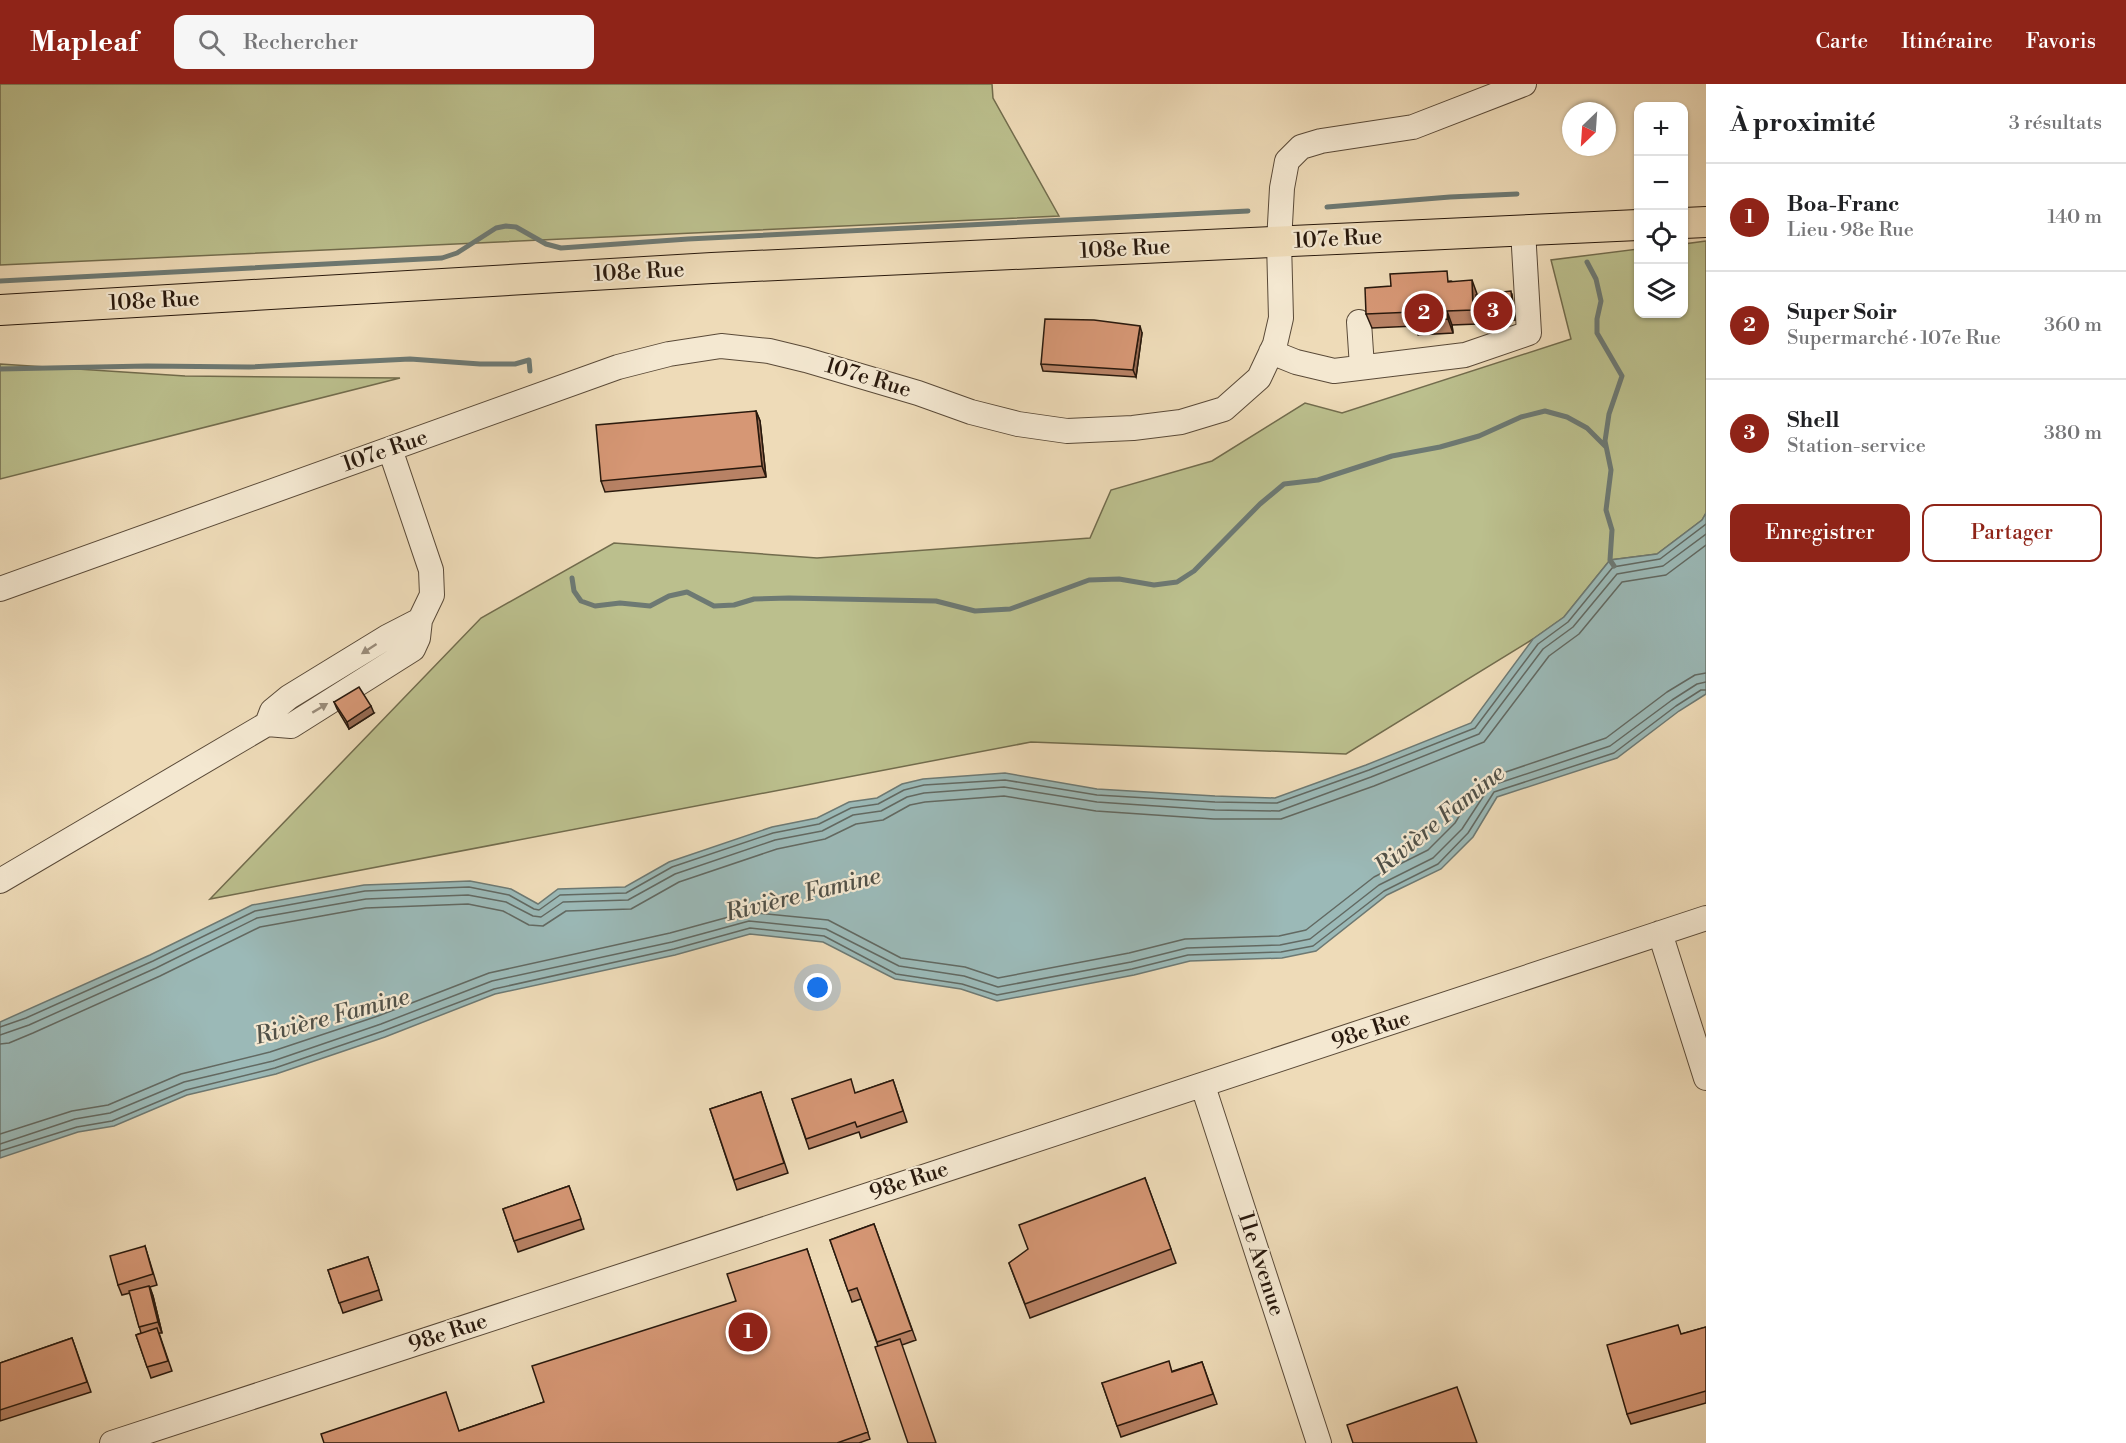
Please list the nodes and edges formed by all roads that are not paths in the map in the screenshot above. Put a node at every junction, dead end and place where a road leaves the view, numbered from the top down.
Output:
1 (1524, 84) edge
2 (1706, 222) edge
3 (1688, 223) edge
4 (1634, 225) edge
5 (1523, 230) junction
6 (1279, 242) junction
7 (0, 310) edge
8 (1359, 322) dead end
9 (1271, 352) junction
10 (1362, 367) junction
11 (390, 449) junction
12 (0, 589) edge
13 (0, 881) edge
14 (1706, 918) edge
15 (1660, 933) junction
16 (1706, 1078) edge
17 (1203, 1086) junction
18 (112, 1443) edge
19 (1318, 1443) edge

1 - 6 street
2 - 3 main road
4 - 5 main road, 107e Rue
5 - 6 main road, 107e Rue
5 - 10 street
6 - 7 main road, 108e Rue
6 - 9 street, 107e Rue
8 - 10 street
9 - 10 street
9 - 11 street, 107e Rue
11 - 12 street, 107e Rue
11 - 13 street
14 - 15 street, 98e Rue
15 - 16 street
15 - 17 street, 98e Rue
17 - 18 street, 98e Rue
17 - 19 street, 11e Avenue

